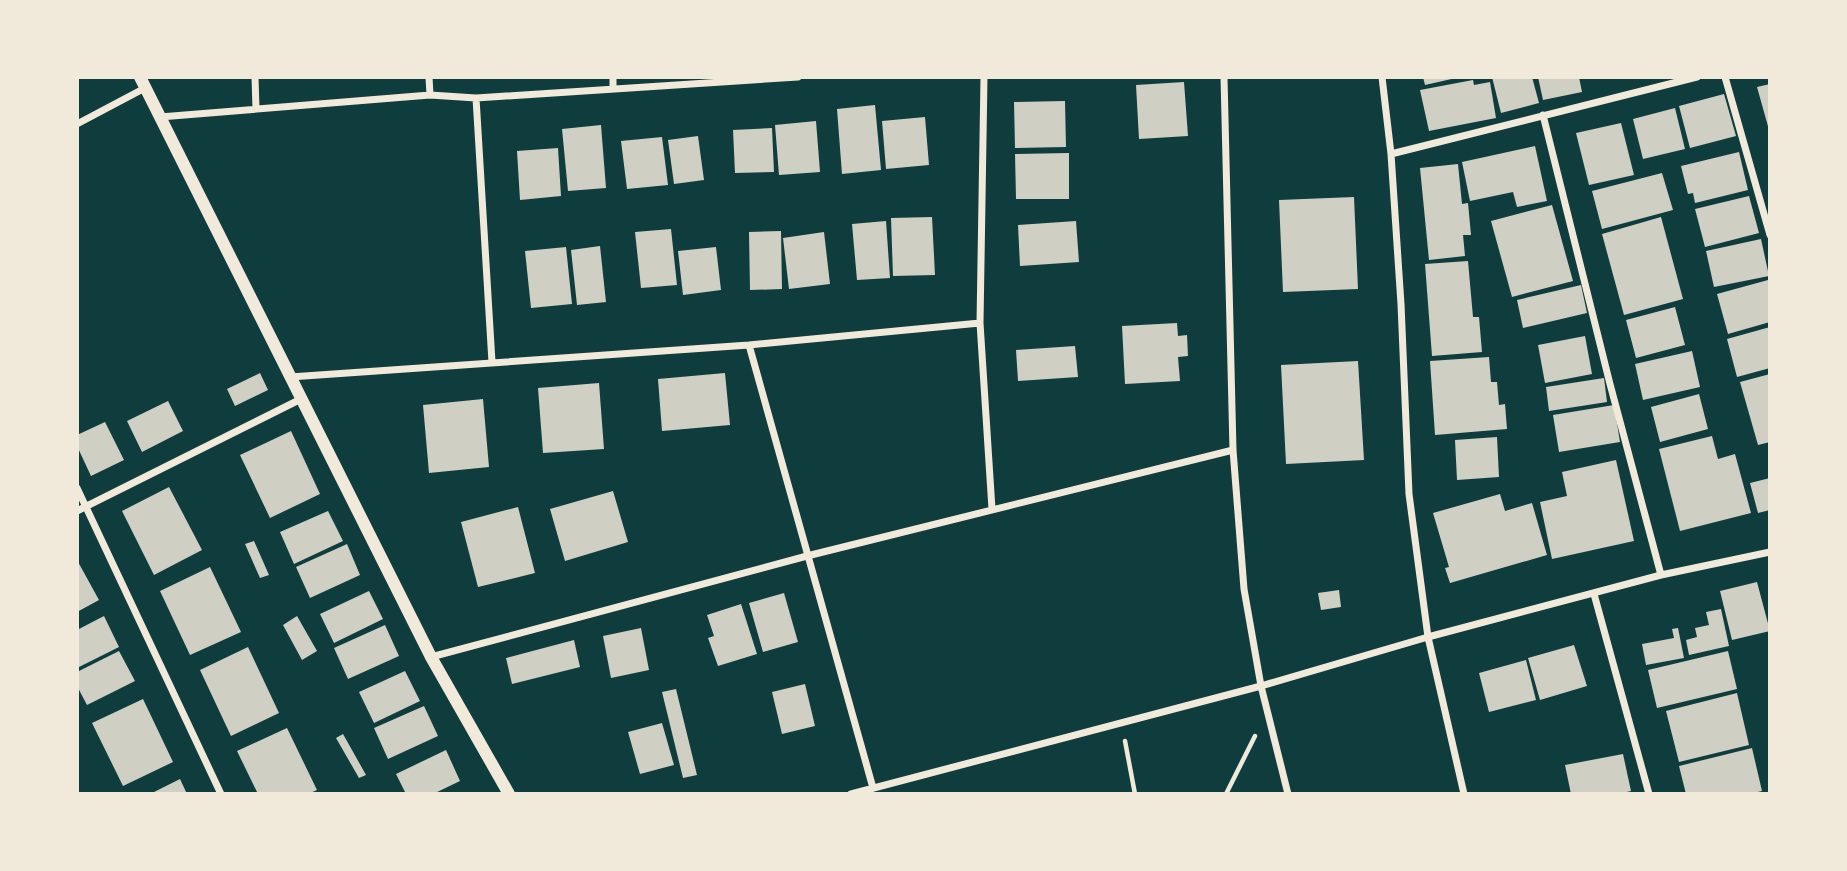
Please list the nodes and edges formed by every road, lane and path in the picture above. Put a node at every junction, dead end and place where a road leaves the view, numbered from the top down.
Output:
1 (255, 77) edge
2 (429, 77) edge
3 (613, 77) edge
4 (797, 77) edge
5 (984, 77) edge
6 (1224, 77) edge
7 (1382, 77) edge
8 (1697, 77) edge
9 (1725, 77) edge
10 (143, 82) edge
11 (613, 88) junction
12 (430, 95) junction
13 (475, 98) junction
14 (256, 109) junction
15 (1544, 116) junction
16 (160, 117) junction
17 (77, 124) edge
18 (1391, 154) junction
19 (1770, 235) edge
20 (980, 323) junction
21 (750, 345) junction
22 (492, 362) junction
23 (290, 377) junction
24 (301, 398) junction
25 (1233, 450) junction
26 (77, 488) edge
27 (86, 507) junction
28 (992, 509) junction
29 (77, 511) edge
30 (1770, 552) edge
31 (807, 556) junction
32 (1661, 575) junction
33 (1594, 594) junction
34 (1428, 637) junction
35 (431, 657) junction
36 (1261, 686) junction
37 (1269, 719) junction
38 (1121, 723) junction
39 (873, 788) junction
40 (221, 794) edge
41 (509, 794) edge
42 (851, 794) edge
43 (1135, 794) edge
44 (1226, 794) edge
45 (1288, 794) edge
46 (1464, 794) edge
47 (1649, 794) edge

1 - 14 street
2 - 12 street
3 - 11 street
4 - 11 street
5 - 20 street
6 - 25 street
7 - 18 street
8 - 15 street
9 - 19 street
10 - 16 street
10 - 17 street
11 - 13 street
12 - 13 street
12 - 14 street
13 - 22 street
14 - 16 street
15 - 18 street
15 - 32 street
16 - 23 street
18 - 34 street
20 - 21 street
20 - 28 street
21 - 22 street
21 - 31 street
22 - 23 street
23 - 24 street
24 - 27 street
24 - 35 street
25 - 28 street
25 - 36 street
26 - 27 street
27 - 29 street
27 - 40 street
28 - 31 street
30 - 32 street
31 - 35 street
31 - 39 street
32 - 33 street
33 - 34 street
33 - 47 street
34 - 36 street
34 - 46 street
35 - 41 street
36 - 37 street
36 - 38 street
37 - 44 path
37 - 45 street
38 - 39 street
38 - 43 path
39 - 42 street

